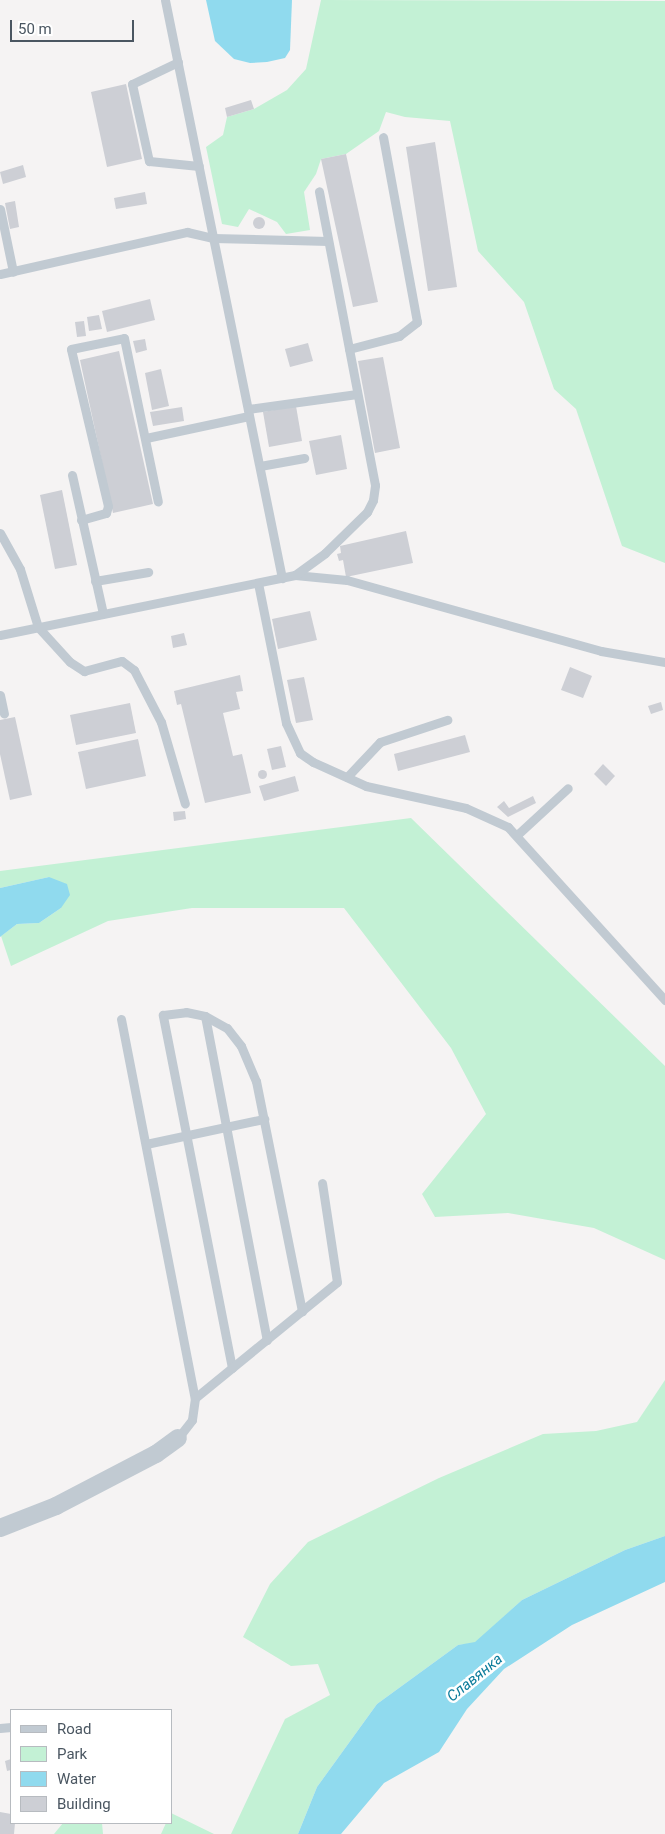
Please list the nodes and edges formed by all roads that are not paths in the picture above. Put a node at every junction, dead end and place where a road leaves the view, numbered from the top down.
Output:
1 (165, 0) edge
2 (178, 62) junction
3 (383, 137) dead end
4 (199, 166) junction
5 (319, 190) dead end
6 (0, 209) edge
7 (213, 238) junction
8 (328, 241) junction
9 (13, 272) junction
10 (0, 274) edge
11 (349, 349) junction
12 (357, 394) junction
13 (248, 412) junction
14 (146, 438) junction
15 (304, 458) dead end
16 (260, 466) junction
17 (72, 475) dead end
18 (158, 502) dead end
19 (81, 520) junction
20 (0, 533) edge
21 (148, 572) dead end
22 (295, 575) junction
23 (282, 578) junction
24 (95, 581) junction
25 (258, 583) junction
26 (103, 614) junction
27 (38, 627) junction
28 (0, 635) edge
29 (665, 662) edge
30 (0, 695) edge
31 (4, 714) dead end
32 (446, 720) dead end
33 (347, 778) junction
34 (568, 788) dead end
35 (185, 804) dead end
36 (517, 835) junction
37 (665, 1000) edge
38 (205, 1016) junction
39 (121, 1018) dead end
40 (264, 1119) junction
41 (226, 1127) junction
42 (187, 1136) junction
43 (146, 1144) junction
44 (322, 1183) dead end
45 (302, 1311) junction
46 (267, 1340) junction
47 (232, 1368) junction
48 (195, 1398) junction
49 (178, 1438) joint
50 (0, 1528) edge

1 - 2 lane
2 - 4 lane
2 - 4 lane
3 - 11 lane
4 - 7 lane
5 - 8 lane
6 - 9 lane
7 - 8 lane
7 - 9 lane
7 - 13 lane
8 - 11 lane
9 - 10 lane
11 - 12 lane
12 - 13 lane
12 - 22 lane
13 - 14 lane
13 - 16 lane
14 - 18 lane
14 - 19 lane
15 - 16 lane
16 - 23 lane
17 - 19 lane
19 - 24 lane
20 - 27 lane
21 - 24 lane
22 - 23 lane
22 - 29 lane
23 - 25 lane
24 - 26 lane
25 - 26 lane
25 - 33 lane
26 - 27 lane
27 - 28 lane
27 - 35 lane
30 - 31 lane
32 - 33 lane
33 - 36 lane
34 - 36 lane
36 - 37 lane
38 - 40 lane
38 - 41 lane
38 - 42 lane
39 - 43 lane
40 - 41 lane
40 - 45 lane
41 - 42 lane
41 - 46 lane
42 - 43 lane
42 - 47 lane
43 - 48 lane
44 - 45 lane
45 - 46 lane
46 - 47 lane
47 - 48 lane
48 - 49 lane
49 - 50 street

